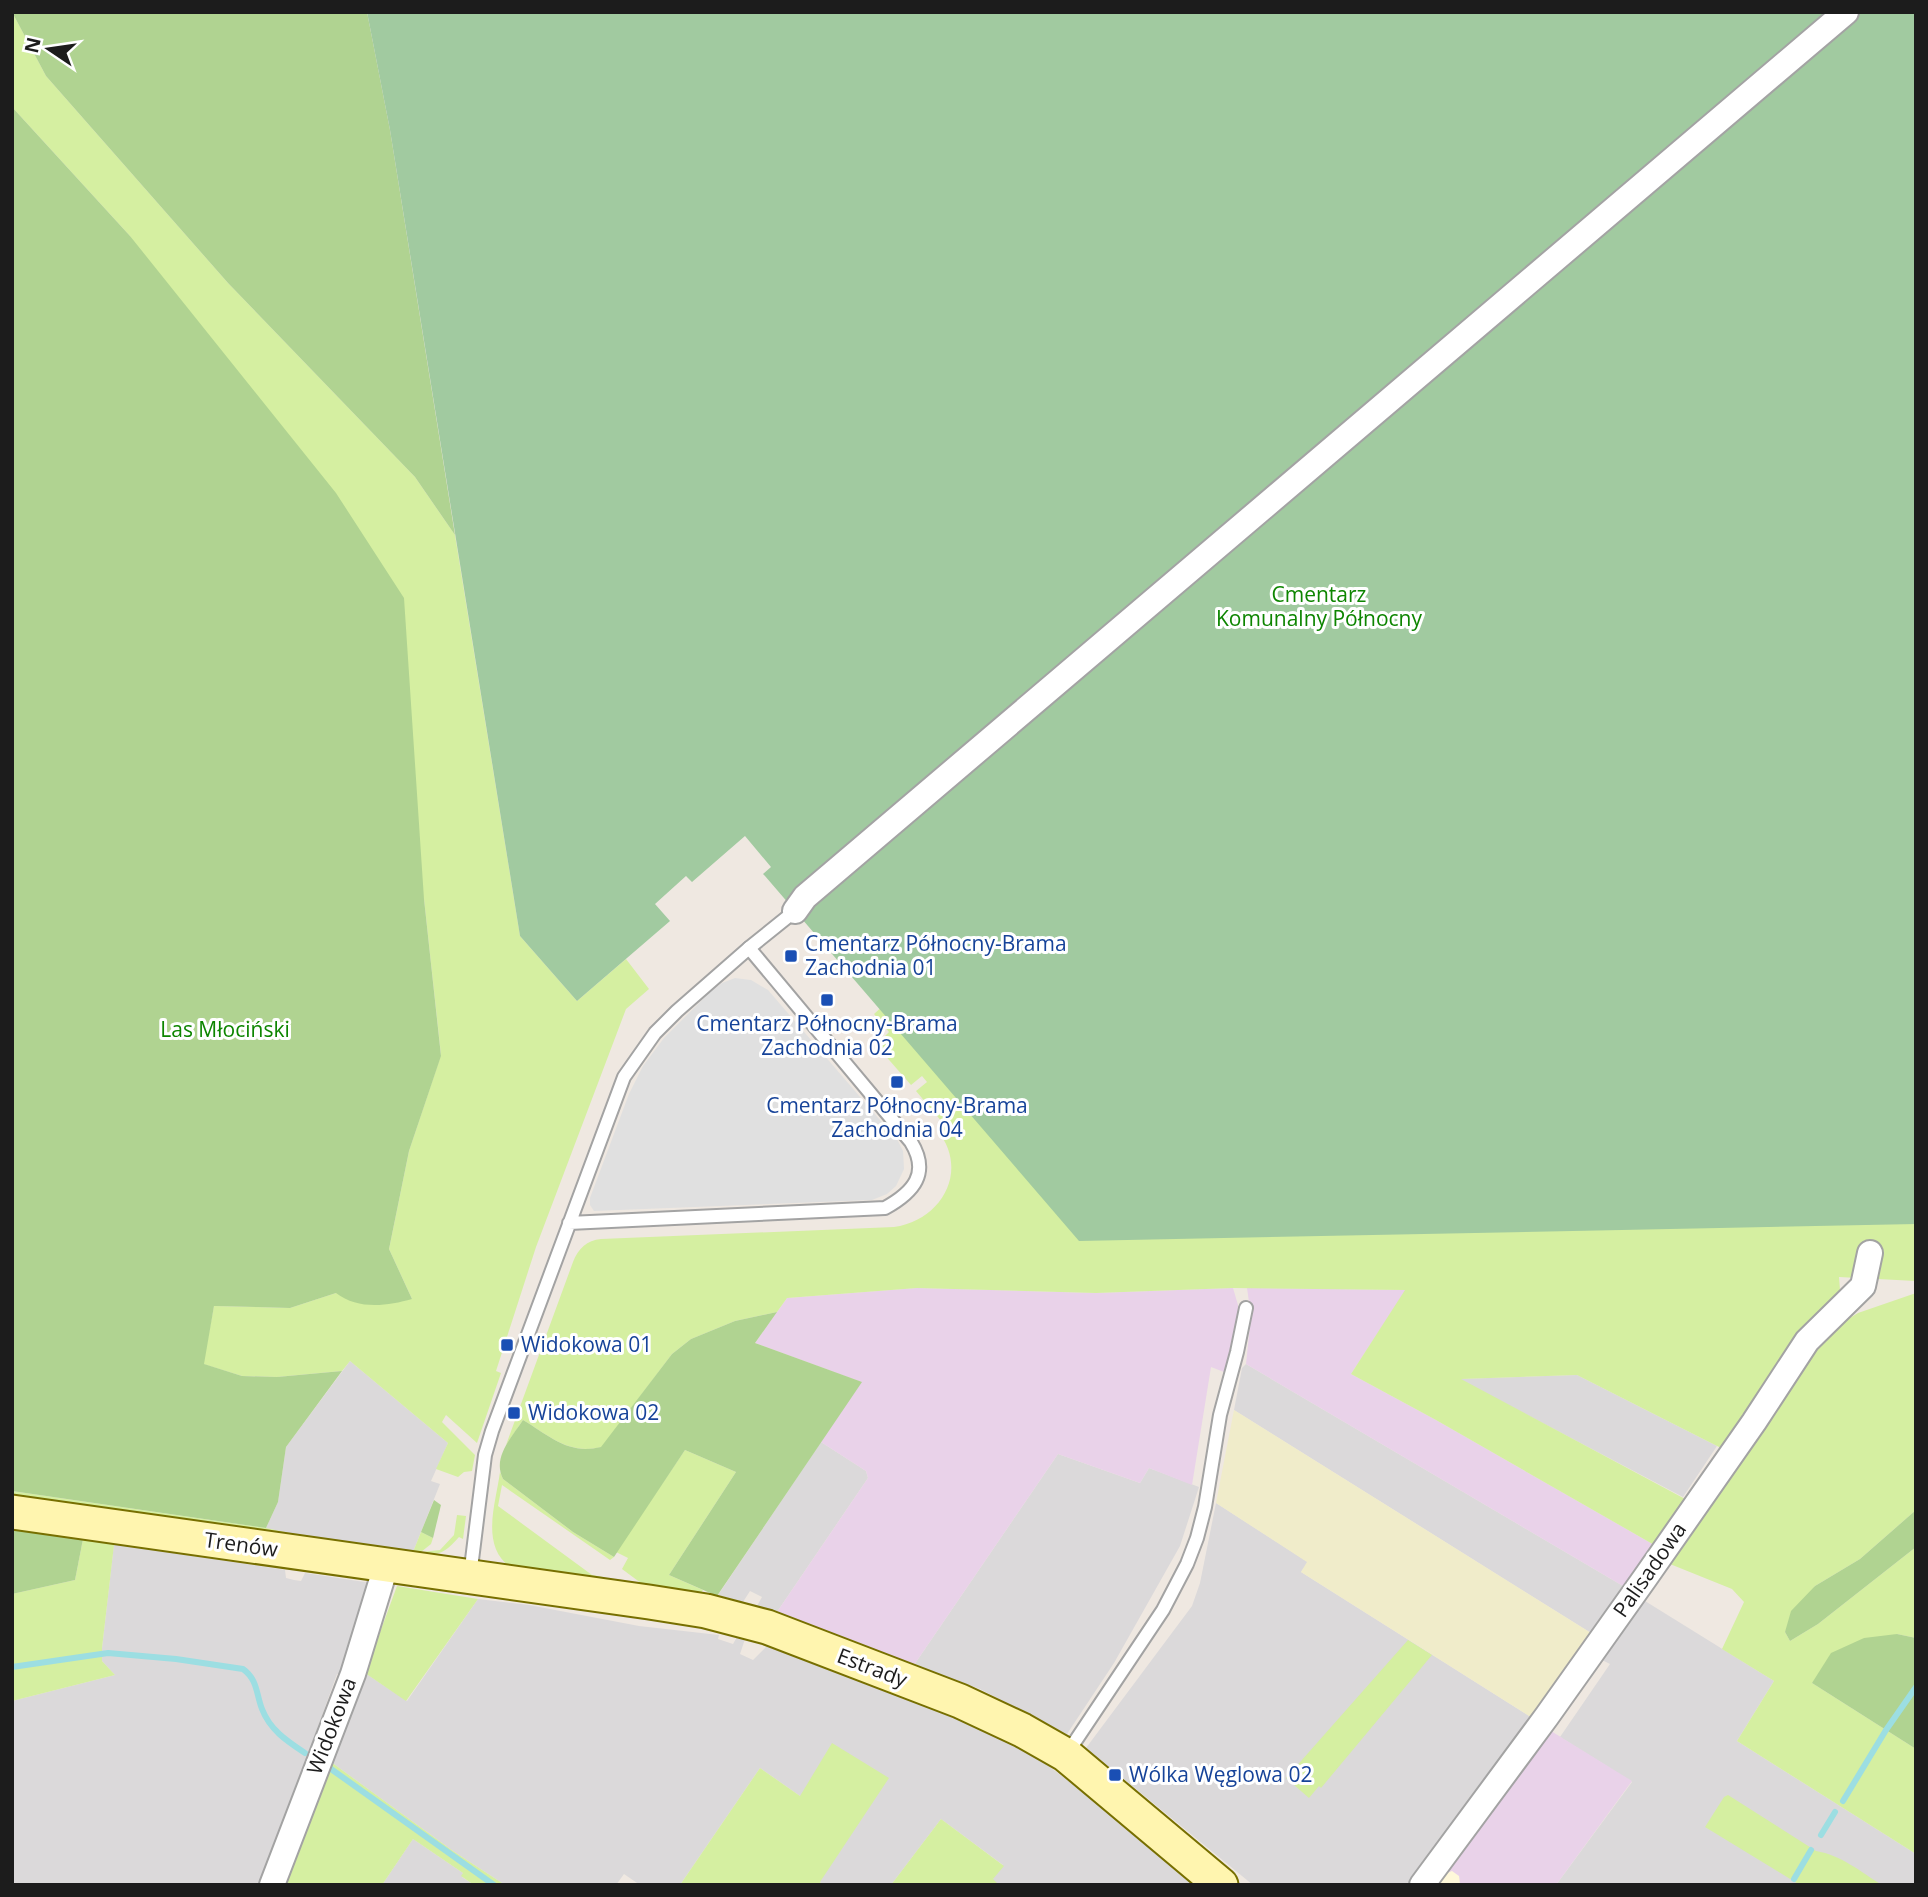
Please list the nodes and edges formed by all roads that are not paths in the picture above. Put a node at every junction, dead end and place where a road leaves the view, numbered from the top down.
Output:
1 (1846, 12) edge
2 (795, 911) joint
3 (749, 948) junction
4 (569, 1223) junction
5 (1870, 1254) dead end
6 (1246, 1308) dead end
7 (12, 1512) edge
8 (386, 1566) junction
9 (470, 1577) junction
10 (1066, 1755) junction
11 (272, 1885) edge
12 (1221, 1885) edge
13 (1422, 1885) edge

1 - 2 street
2 - 3 lane
3 - 4 lane
3 - 4 lane
4 - 9 lane
5 - 13 street, Palisadowa
6 - 10 lane
7 - 8 main road, Trenów
8 - 9 main road, Trenów
8 - 11 street, Widokowa
9 - 10 main road, Estrady
10 - 12 main road, Estrady

